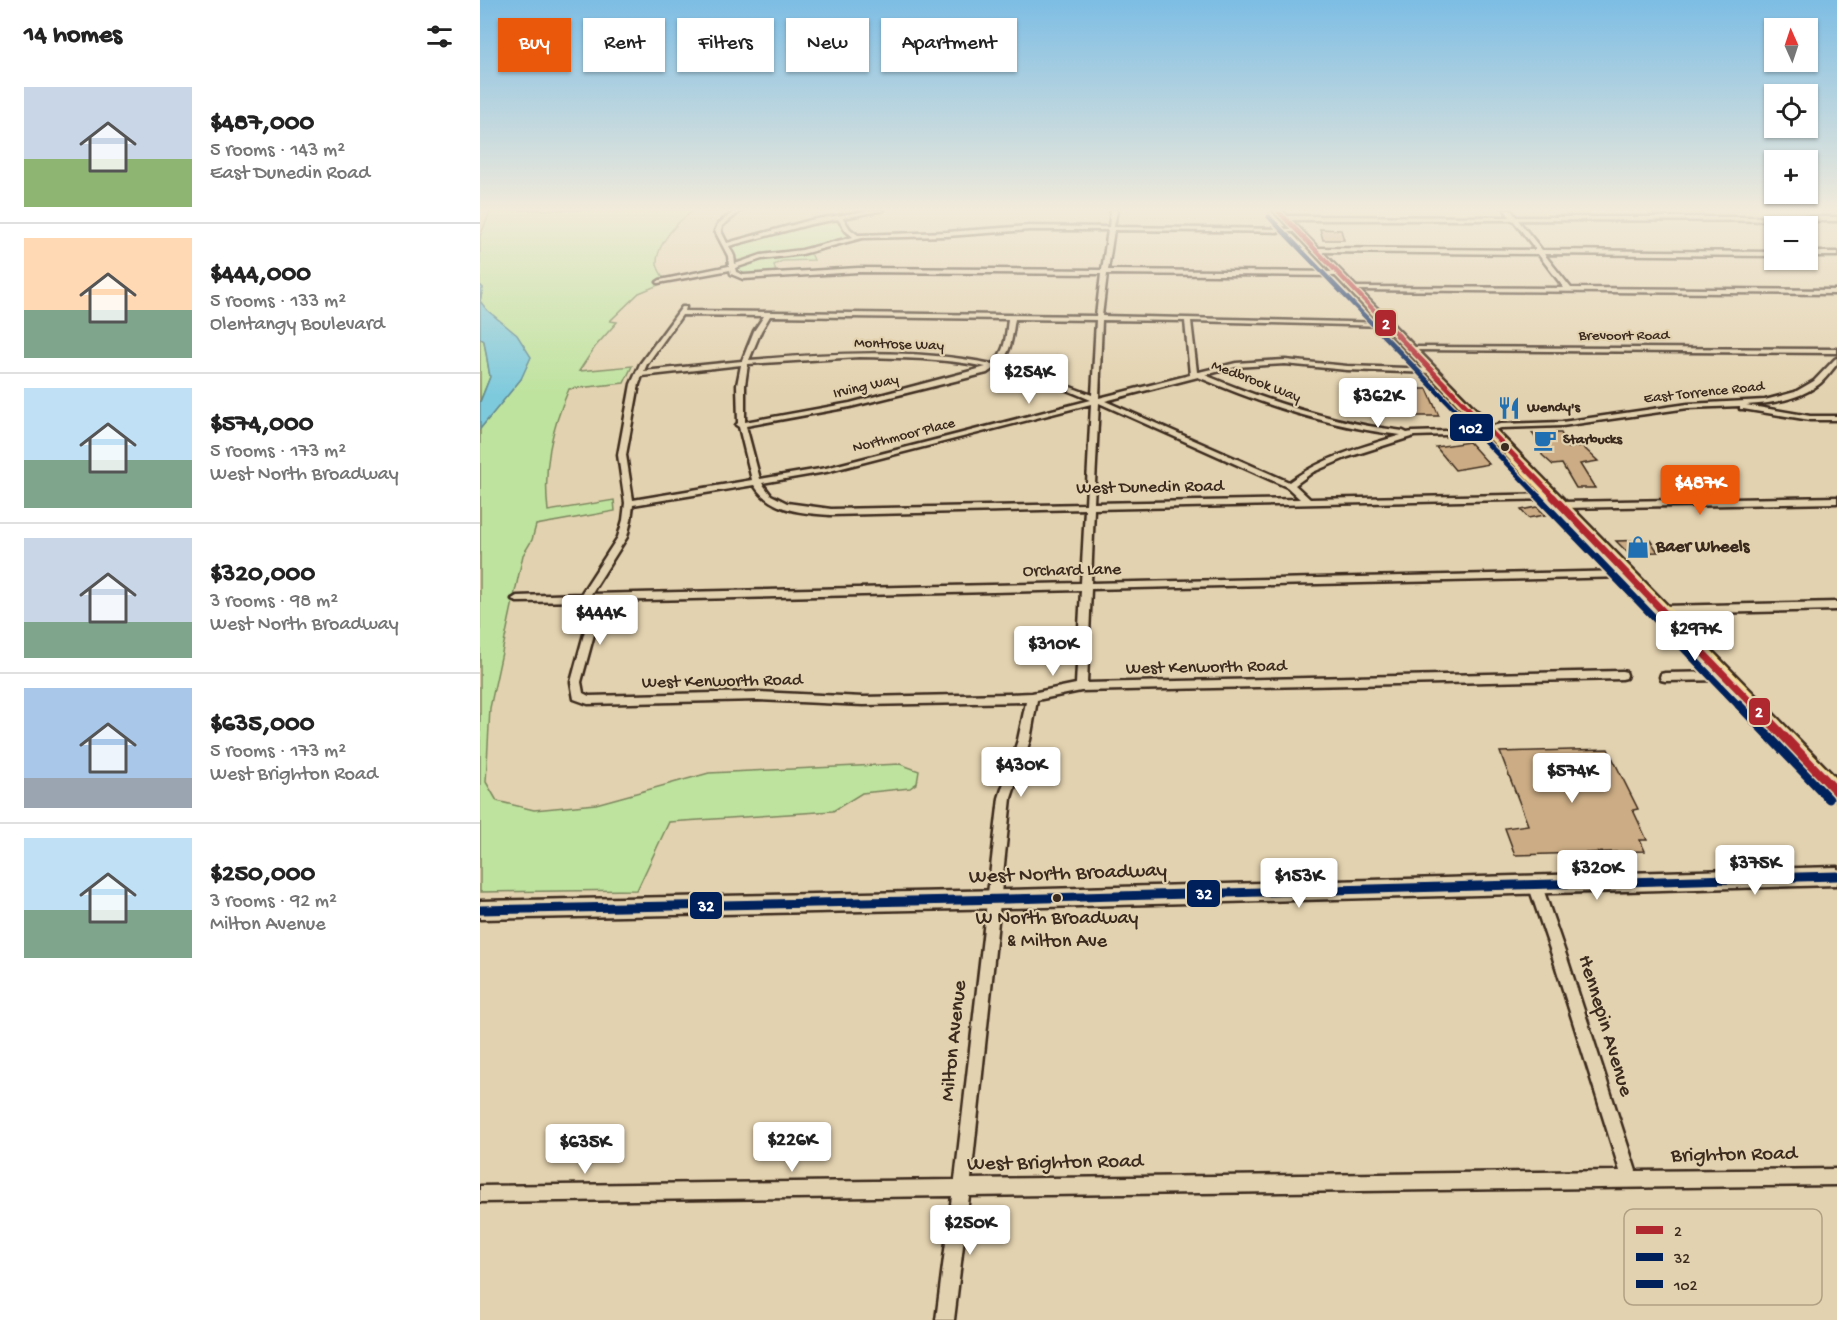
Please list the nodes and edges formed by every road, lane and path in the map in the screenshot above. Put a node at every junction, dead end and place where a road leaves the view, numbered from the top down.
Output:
1 (702, 272) edge
2 (733, 272) edge
3 (824, 272) edge
4 (1055, 272) edge
5 (1104, 272) junction
6 (1337, 272) edge
7 (1554, 272) edge
8 (1339, 274) junction
9 (660, 282) dead end
10 (1353, 288) junction
11 (1569, 290) junction
12 (1837, 292) edge
13 (768, 314) junction
14 (1012, 316) junction
15 (1099, 317) junction
16 (1188, 319) junction
17 (1387, 324) junction
18 (1412, 349) junction
19 (1837, 351) edge
20 (1837, 360) edge
21 (743, 363) junction
22 (996, 366) junction
23 (1433, 371) junction
24 (640, 374) junction
25 (1196, 374) junction
26 (1096, 400) junction
27 (1734, 405) junction
28 (1837, 418) edge
29 (740, 425) junction
30 (1489, 430) junction
31 (1413, 434) junction
32 (758, 482) junction
33 (1290, 485) junction
34 (1837, 500) edge
35 (1307, 501) junction
36 (1557, 501) junction
37 (629, 503) junction
38 (1090, 506) junction
39 (1627, 574) junction
40 (1087, 587) junction
41 (584, 597) junction
42 (599, 597) junction
43 (517, 599) dead end
44 (1837, 606) edge
45 (1662, 610) junction
46 (1622, 675) dead end
47 (1726, 676) junction
48 (1665, 677) dead end
49 (1081, 687) junction
50 (1032, 697) junction
51 (1837, 792) edge
52 (1837, 876) edge
53 (1535, 884) junction
54 (993, 899) junction
55 (480, 910) edge
56 (1837, 1177) edge
57 (1631, 1180) junction
58 (962, 1188) junction
59 (480, 1194) edge
60 (945, 1320) edge

1 - 9 street
2 - 3 street
4 - 5 street
5 - 8 street
5 - 15 street
6 - 8 main road
7 - 11 street
8 - 10 main road
10 - 11 street
10 - 17 main road
11 - 12 street
13 - 14 street
13 - 21 street
13 - 24 street
14 - 15 street
14 - 22 street
15 - 16 street
15 - 26 street
16 - 17 street
16 - 25 street
17 - 18 main road
18 - 19 street, Brevoort Road
18 - 23 main road
20 - 27 street, East Torrence Road
21 - 22 street, Montrose Way
21 - 24 street, Montrose Way
21 - 29 street
22 - 26 street, Montrose Way
22 - 29 street, Irving Way
23 - 25 street, Northmoor Place
23 - 30 main road
24 - 37 street
25 - 26 street, Northmoor Place
25 - 31 street, Medbrook Way
26 - 32 street, Northmoor Place
26 - 33 street, Montrose Way
26 - 38 street
27 - 28 street
27 - 30 street, East Torrence Road
29 - 32 street
30 - 31 street, East Torrence Road
30 - 36 main road
31 - 33 street
32 - 37 street, Northmoor Place
32 - 38 street, West Dunedin Road
33 - 35 street, Montrose Way
34 - 36 street, West Dunedin Road
35 - 36 street, West Dunedin Road
35 - 38 street, West Dunedin Road
36 - 39 main road
37 - 41 street
38 - 40 street
39 - 40 street, Orchard Lane
39 - 45 main road
40 - 42 street, Orchard Lane
40 - 49 street
41 - 42 street, Orchard Lane
41 - 43 street, Orchard Lane
42 - 50 street, West Kenworth Road
44 - 45 street
45 - 47 main road
46 - 49 street, West Kenworth Road
47 - 48 street
47 - 51 main road
49 - 50 street, West Kenworth Road
50 - 54 street, Milton Avenue
52 - 53 main road, West North Broadway
53 - 54 main road, West North Broadway
53 - 57 street, Hennepin Avenue
54 - 55 main road, West North Broadway
54 - 58 street, Milton Avenue
56 - 57 street, Brighton Road
57 - 58 street, West Brighton Road
58 - 59 street, West Brighton Road
58 - 60 street, Milton Avenue

